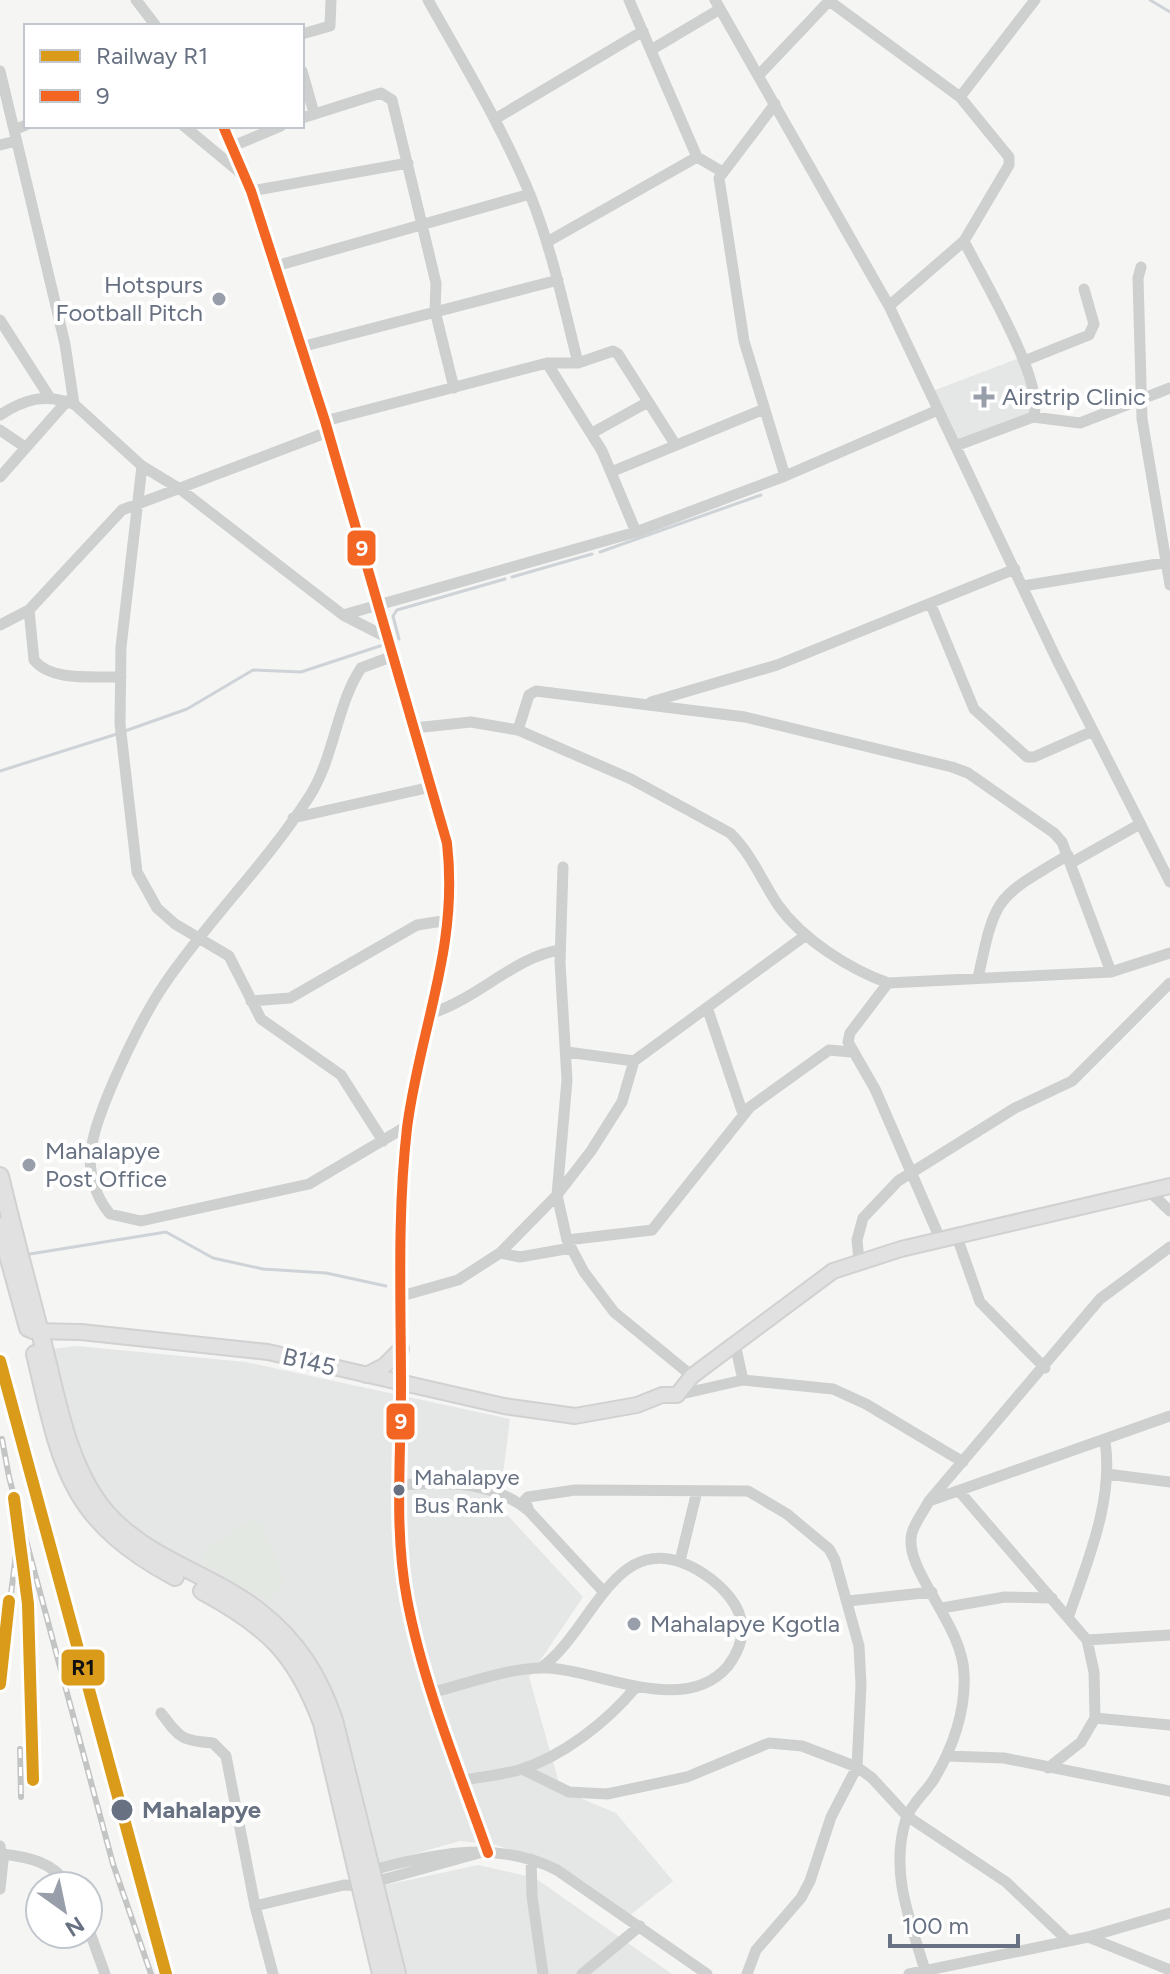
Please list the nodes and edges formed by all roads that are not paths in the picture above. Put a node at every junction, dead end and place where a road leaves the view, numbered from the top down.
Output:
1 (136, 0) edge
2 (331, 0) edge
3 (428, 0) edge
4 (629, 0) edge
5 (829, 0) edge
6 (1035, 0) edge
7 (718, 5) edge
8 (154, 24) edge
9 (643, 31) junction
10 (304, 33) edge
11 (651, 50) junction
12 (0, 71) edge
13 (758, 76) junction
14 (304, 86) edge
15 (960, 97) junction
16 (775, 104) junction
17 (308, 115) edge
18 (495, 119) junction
19 (186, 128) edge
20 (224, 128) edge
21 (276, 128) edge
22 (19, 132) edge
23 (0, 145) edge
24 (233, 146) junction
25 (697, 157) junction
26 (408, 163) junction
27 (721, 171) junction
28 (246, 178) junction
29 (251, 191) junction
30 (530, 194) junction
31 (423, 226) junction
32 (964, 241) junction
33 (547, 242) junction
34 (276, 266) junction
35 (1141, 267) dead end
36 (558, 280) junction
37 (1084, 289) dead end
38 (889, 306) junction
39 (435, 311) junction
40 (0, 320) edge
41 (301, 347) junction
42 (1024, 361) junction
43 (547, 363) junction
44 (578, 363) junction
45 (454, 388) junction
46 (1170, 388) edge
47 (50, 398) junction
48 (1141, 400) junction
49 (70, 402) junction
50 (648, 402) junction
51 (764, 409) junction
52 (938, 410) junction
53 (0, 415) edge
54 (1033, 417) junction
55 (327, 427) junction
56 (0, 430) edge
57 (592, 433) junction
58 (675, 444) junction
59 (958, 445) junction
60 (25, 447) junction
61 (142, 466) junction
62 (611, 472) junction
63 (785, 476) junction
64 (0, 477) edge
65 (180, 489) junction
66 (140, 501) junction
67 (636, 532) junction
68 (1167, 561) edge
69 (1015, 569) junction
70 (1170, 585) edge
71 (1023, 586) junction
72 (379, 605) junction
73 (931, 605) junction
74 (29, 610) junction
75 (343, 615) junction
76 (0, 625) edge
77 (388, 638) junction
78 (393, 656) junction
79 (121, 677) junction
80 (643, 704) junction
81 (414, 728) junction
82 (518, 730) junction
83 (1093, 731) junction
84 (431, 787) junction
85 (293, 818) junction
86 (1140, 824) junction
87 (1070, 859) junction
88 (563, 867) dead end
89 (1170, 882) edge
90 (449, 920) junction
91 (806, 935) junction
92 (199, 939) junction
93 (560, 950) junction
94 (1170, 953) edge
95 (1111, 972) junction
96 (978, 978) junction
97 (888, 983) junction
98 (1170, 983) edge
99 (251, 1001) junction
100 (708, 1010) junction
101 (432, 1013) junction
102 (567, 1052) junction
103 (851, 1052) junction
104 (634, 1061) junction
105 (743, 1114) junction
106 (407, 1126) junction
107 (383, 1141) junction
108 (910, 1173) junction
109 (0, 1176) edge
110 (1170, 1186) edge
111 (1149, 1191) junction
112 (557, 1195) junction
113 (1170, 1211) edge
114 (0, 1226) edge
115 (957, 1237) junction
116 (941, 1241) junction
117 (569, 1244) junction
118 (1170, 1247) edge
119 (500, 1253) junction
120 (859, 1261) junction
121 (398, 1297) junction
122 (36, 1335) junction
123 (735, 1344) junction
124 (401, 1349) junction
125 (1045, 1368) junction
126 (366, 1375) junction
127 (692, 1376) junction
128 (743, 1380) junction
129 (401, 1384) junction
130 (677, 1395) junction
131 (1170, 1416) edge
132 (1105, 1441) junction
133 (963, 1462) junction
134 (1107, 1474) junction
135 (1170, 1482) edge
136 (401, 1485) junction
137 (697, 1491) junction
138 (959, 1491) junction
139 (929, 1501) junction
140 (529, 1511) junction
141 (680, 1561) junction
142 (602, 1590) junction
143 (932, 1592) junction
144 (1052, 1598) junction
145 (848, 1601) junction
146 (942, 1608) junction
147 (1069, 1615) junction
148 (1170, 1635) edge
149 (1087, 1640) junction
150 (542, 1667) junction
151 (636, 1687) junction
152 (434, 1692) junction
153 (161, 1713) dead end
154 (1095, 1718) junction
155 (1170, 1725) edge
156 (947, 1756) junction
157 (857, 1767) junction
158 (1048, 1768) junction
159 (522, 1769) junction
160 (463, 1780) junction
161 (1170, 1791) edge
162 (907, 1816) junction
163 (1, 1850) edge
164 (483, 1853) junction
165 (531, 1859) junction
166 (56, 1870) edge
167 (361, 1880) junction
168 (0, 1889) edge
169 (255, 1906) junction
170 (1170, 1913) edge
171 (640, 1926) junction
172 (1088, 1937) junction
173 (1066, 1939) junction
174 (96, 1950) edge
175 (1150, 1969) edge
176 (1170, 1970) edge
177 (926, 1973) edge
178 (105, 1974) edge
179 (273, 1974) edge
180 (381, 1974) edge
181 (397, 1974) edge
182 (543, 1974) edge
183 (582, 1974) edge
184 (707, 1974) edge
185 (747, 1974) edge
186 (909, 1974) edge

1 - 8 street
2 - 10 street
3 - 18 street
4 - 9 street
5 - 13 street
5 - 15 street
6 - 15 street
7 - 11 street
7 - 13 street
9 - 11 street
9 - 18 street
11 - 25 street
12 - 22 street
13 - 16 street
14 - 17 street
15 - 32 street
16 - 27 street
16 - 38 street
17 - 26 street
18 - 30 street
19 - 28 street
20 - 24 street
21 - 24 street
22 - 23 street
22 - 49 street
24 - 28 street
25 - 27 street
25 - 33 street
26 - 29 street
26 - 31 street
27 - 51 street
28 - 29 street
29 - 34 street
30 - 31 street
30 - 33 street
31 - 34 street
31 - 39 street
32 - 38 street
32 - 42 street
33 - 36 street
34 - 41 street
35 - 48 street
36 - 39 street
36 - 44 street
37 - 42 street
38 - 52 street
39 - 41 street
39 - 45 street
40 - 47 street
41 - 55 street
42 - 54 street
43 - 44 street
43 - 45 street
43 - 57 street
44 - 50 street
45 - 55 street
46 - 48 street
47 - 49 street
47 - 53 street
48 - 54 street
48 - 68 street
49 - 60 street
49 - 61 street
50 - 57 street
50 - 58 street
51 - 58 street
51 - 63 street
52 - 59 street
52 - 63 street
54 - 59 street
55 - 65 street
55 - 72 street
56 - 60 street
57 - 62 street
58 - 62 street
59 - 69 street
60 - 64 street
61 - 65 street
61 - 66 street
62 - 67 street
63 - 67 street
65 - 66 street
65 - 75 street
66 - 74 street
66 - 79 street
67 - 72 street
68 - 70 street
68 - 71 street
69 - 71 street
69 - 73 street
71 - 83 street
72 - 75 street
72 - 77 street
73 - 80 street
73 - 83 street
74 - 76 street
74 - 79 street
75 - 77 street
77 - 78 street
78 - 81 street
78 - 85 street
79 - 92 street
80 - 82 street
80 - 87 street
81 - 82 street
81 - 84 street
82 - 91 street
83 - 86 street
84 - 85 street
84 - 90 street
85 - 92 street
86 - 87 street
86 - 89 street
87 - 95 street
87 - 96 street
88 - 93 street
90 - 99 street
90 - 101 street
91 - 97 street
91 - 100 street
92 - 99 street
92 - 107 street
93 - 101 street
93 - 102 street
94 - 95 street
95 - 96 street
96 - 97 street
97 - 103 street
98 - 108 street
99 - 107 street
100 - 104 street
100 - 105 street
101 - 106 street
102 - 104 street
102 - 112 street
103 - 105 street
103 - 108 street
104 - 112 street
105 - 117 street
106 - 107 street
106 - 121 street
108 - 116 street
108 - 120 street
109 - 122 highway
110 - 111 main road
111 - 113 street
111 - 115 main road
112 - 117 street
112 - 119 street
114 - 122 highway
115 - 116 main road
115 - 125 street
116 - 120 main road
117 - 119 street
117 - 127 street
118 - 125 street
119 - 121 street
120 - 123 main road
121 - 124 street
122 - 126 main road, B145 / B145
122 - 167 highway
123 - 127 main road
123 - 128 street
124 - 126 main road
124 - 129 street
125 - 133 street
126 - 129 main road, B145 / B145
127 - 130 main road
128 - 130 street
128 - 133 street
129 - 130 main road, B145 / B145
129 - 136 street
131 - 132 street
132 - 134 street
132 - 138 street
133 - 139 street
134 - 135 street
134 - 147 street
136 - 140 street
136 - 152 street
137 - 140 street
137 - 141 street
137 - 145 street
138 - 139 street
138 - 144 street
139 - 143 street
140 - 142 street
141 - 142 street
141 - 151 street
142 - 150 street
143 - 145 street
143 - 146 street
144 - 146 street
144 - 147 street
145 - 157 street
146 - 156 street
147 - 149 street
148 - 149 street
149 - 154 street
150 - 151 street
150 - 152 street
151 - 159 street
152 - 160 street
153 - 169 street
154 - 155 street
154 - 158 street
156 - 158 street
156 - 162 street
157 - 159 street
157 - 162 street
157 - 185 street
158 - 161 street
159 - 160 street
160 - 164 street
162 - 173 street
162 - 177 street
163 - 166 street
163 - 168 street
164 - 165 street
164 - 167 street
165 - 171 street
165 - 182 street
167 - 169 street
167 - 180 highway
167 - 181 highway
169 - 179 street
170 - 172 street
171 - 183 street
171 - 184 street
172 - 173 street
172 - 175 street
173 - 177 street
174 - 178 street
175 - 176 street
177 - 186 street

